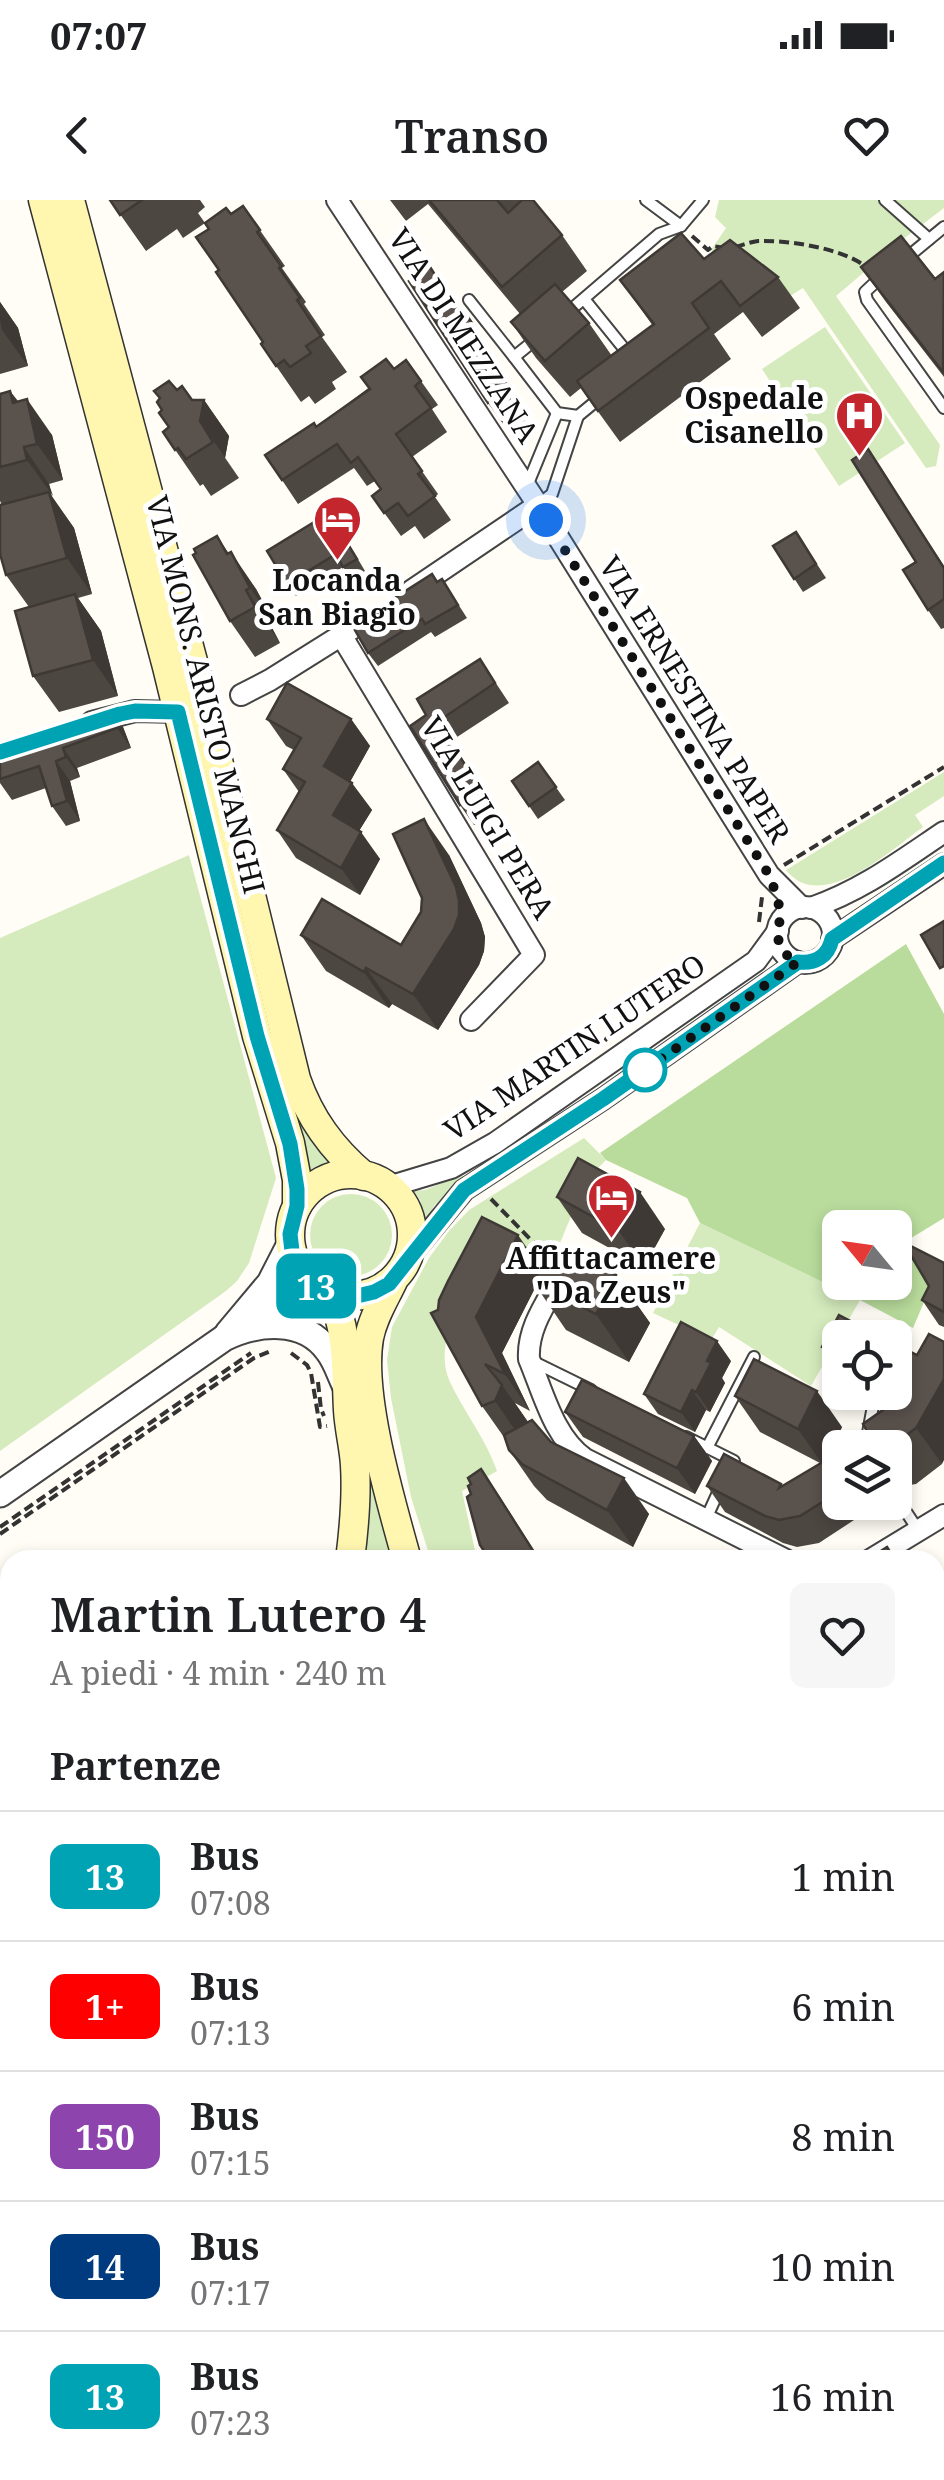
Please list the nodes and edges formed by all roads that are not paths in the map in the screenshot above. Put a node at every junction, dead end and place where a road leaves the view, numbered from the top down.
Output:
1 (42, 200) edge
2 (70, 200) edge
3 (338, 200) edge
4 (646, 200) edge
5 (703, 200) edge
6 (885, 200) edge
7 (681, 226) junction
8 (944, 227) edge
9 (928, 239) junction
10 (584, 299) junction
11 (469, 300) dead end
12 (563, 316) edge
13 (539, 336) edge
14 (514, 358) junction
15 (631, 373) edge
16 (605, 394) edge
17 (944, 408) edge
18 (557, 412) junction
19 (578, 416) junction
20 (532, 496) junction
21 (399, 598) edge
22 (370, 617) edge
23 (341, 635) junction
24 (241, 695) dead end
25 (178, 712) junction
26 (64, 731) edge
27 (944, 832) edge
28 (944, 864) edge
29 (770, 879) junction
30 (806, 908) junction
31 (771, 928) junction
32 (832, 939) junction
33 (798, 962) junction
34 (471, 1020) dead end
35 (376, 1181) junction
36 (297, 1206) junction
37 (290, 1244) junction
38 (401, 1268) junction
39 (560, 1276) edge
40 (330, 1293) junction
41 (233, 1334) junction
42 (754, 1356) edge
43 (529, 1359) junction
44 (348, 1392) junction
45 (600, 1394) edge
46 (672, 1430) edge
47 (707, 1448) junction
48 (733, 1460) junction
49 (748, 1468) edge
50 (0, 1494) edge
51 (944, 1515) edge
52 (706, 1518) junction
53 (912, 1520) edge
54 (918, 1530) junction
55 (351, 1550) edge
56 (405, 1550) edge
57 (767, 1550) edge
58 (886, 1550) edge

1 - 25 main road, VIA MONS. ARISTO MANGHI
2 - 35 main road, VIA MONS. ARISTO MANGHI
3 - 20 street, VIA DI MEZZANA
4 - 7 lane
5 - 7 lane
6 - 9 lane
7 - 10 lane
8 - 9 lane
9 - 17 lane
10 - 12 lane
10 - 15 lane
11 - 14 lane
13 - 14 lane
14 - 18 lane
16 - 19 lane
18 - 19 lane
18 - 20 lane
19 - 20 lane
20 - 21 street
20 - 29 street, VIA ERNESTINA PAPER
22 - 23 street
23 - 24 street
23 - 34 street, VIA LUIGI PERA
25 - 26 street
25 - 36 main road, VIA MONS. ARISTO MANGHI
27 - 30 street
28 - 32 street
29 - 30 street, VIA ERNESTINA PAPER
29 - 31 street, VIA ERNESTINA PAPER
30 - 31 street
30 - 32 street
31 - 33 street
31 - 35 street, VIA MARTIN LUTERO
32 - 33 street
33 - 38 street, VIA MARTIN LUTERO
35 - 36 main road
35 - 38 main road
36 - 37 main road
37 - 40 main road
37 - 41 street
38 - 40 main road
38 - 56 main road
39 - 43 street
40 - 41 street
40 - 44 main road
41 - 44 street
41 - 50 street
42 - 47 lane
43 - 45 lane
43 - 52 street
44 - 55 main road
46 - 47 lane
47 - 48 lane
48 - 49 lane
48 - 52 lane
51 - 54 street
52 - 57 street
53 - 54 lane
54 - 58 street

